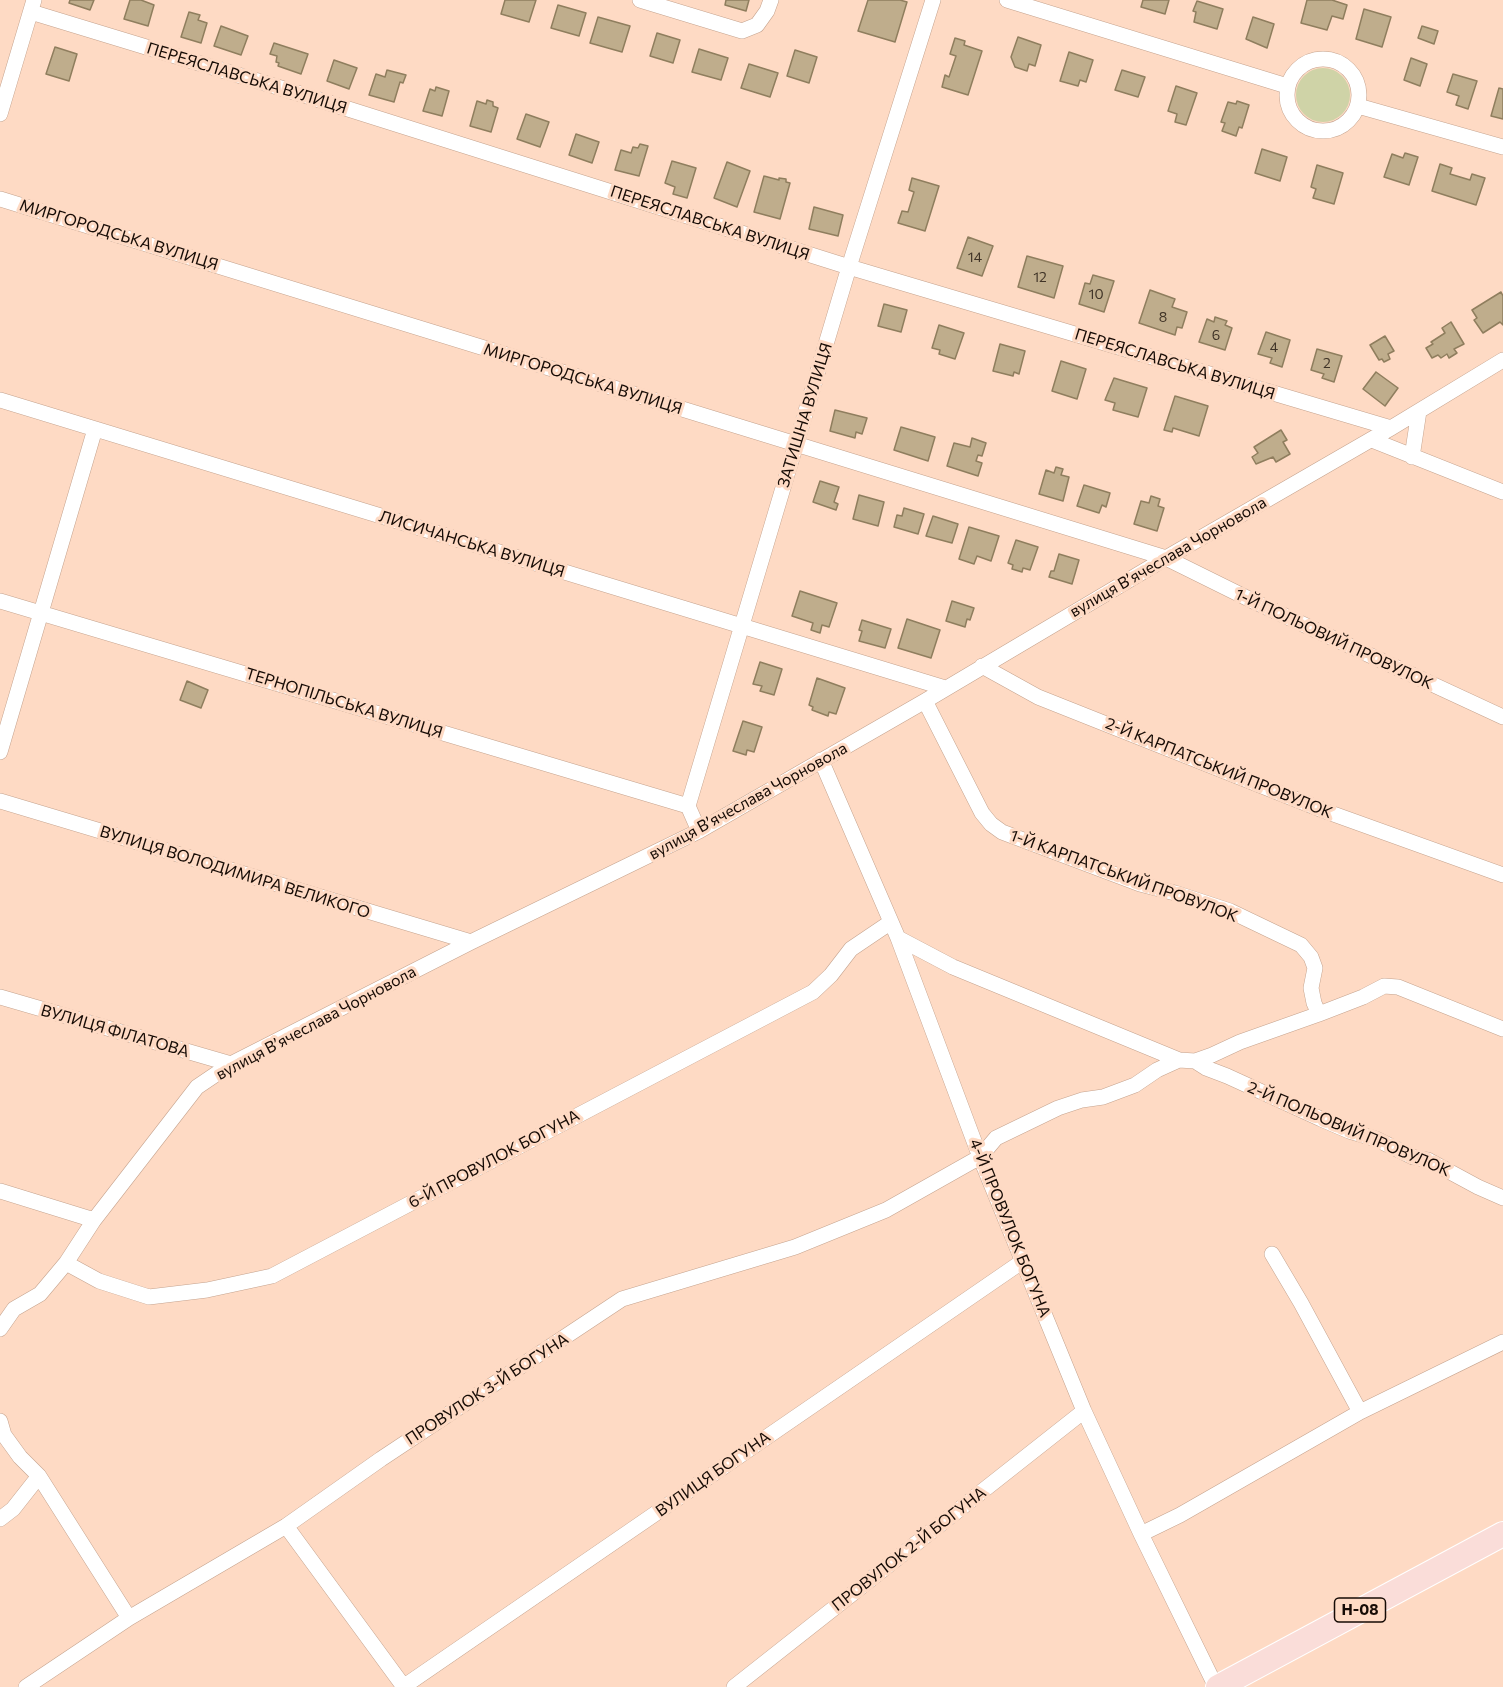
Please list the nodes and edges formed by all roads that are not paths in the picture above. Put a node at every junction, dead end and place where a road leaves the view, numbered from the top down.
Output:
1 (640, 0) edge
2 (771, 0) edge
3 (933, 0) edge
4 (1007, 0) edge
5 (33, 6) edge
6 (1287, 86) junction
7 (1358, 105) junction
8 (0, 114) edge
9 (1503, 147) edge
10 (0, 199) edge
11 (849, 267) junction
12 (1503, 360) edge
13 (0, 400) edge
14 (1419, 411) junction
15 (1391, 428) junction
16 (95, 429) junction
17 (1372, 440) junction
18 (796, 443) junction
19 (1412, 457) junction
20 (1503, 492) edge
21 (1166, 558) junction
22 (0, 600) edge
23 (41, 613) junction
24 (742, 627) junction
25 (982, 666) junction
26 (945, 688) junction
27 (925, 701) junction
28 (1503, 717) edge
29 (0, 752) edge
30 (821, 760) junction
31 (0, 801) edge
32 (688, 806) junction
33 (699, 831) junction
34 (1503, 875) edge
35 (891, 922) junction
36 (898, 938) junction
37 (471, 942) junction
38 (0, 997) edge
39 (1319, 1014) junction
40 (1503, 1029) edge
41 (1187, 1061) junction
42 (231, 1064) junction
43 (980, 1157) junction
44 (0, 1191) edge
45 (1503, 1198) edge
46 (94, 1220) junction
47 (1272, 1254) dead end
48 (1023, 1261) junction
49 (66, 1263) junction
50 (7, 1309) edge
51 (0, 1329) edge
52 (1503, 1342) edge
53 (1084, 1411) junction
54 (1360, 1412) junction
55 (0, 1421) edge
56 (39, 1476) junction
57 (0, 1519) edge
58 (286, 1526) junction
59 (1141, 1534) junction
60 (1503, 1534) edge
61 (129, 1618) junction
62 (26, 1687) edge
63 (404, 1687) edge
64 (734, 1687) edge
65 (1217, 1687) edge

1 - 2 street
3 - 11 street, ЗАТИШНА ВУЛИЦЯ
4 - 6 street
5 - 8 street
5 - 11 street, ПЕРЕЯСЛАВСЬКА ВУЛИЦЯ
6 - 7 street
6 - 7 street
7 - 9 street
10 - 18 street, МИРГОРОДСЬКА ВУЛИЦЯ
11 - 15 street, ПЕРЕЯСЛАВСЬКА ВУЛИЦЯ
11 - 18 street, ЗАТИШНА ВУЛИЦЯ
12 - 14 street, вулиця Вʼячеслава Чорновола
13 - 16 street, ЛИСИЧАНСЬКА ВУЛИЦЯ
14 - 15 street, вулиця Вʼячеслава Чорновола
14 - 19 street
15 - 17 street, вулиця Вʼячеслава Чорновола
16 - 23 street
16 - 24 street, ЛИСИЧАНСЬКА ВУЛИЦЯ
17 - 19 street
17 - 21 street, вулиця Вʼячеслава Чорновола
18 - 21 street, МИРГОРОДСЬКА ВУЛИЦЯ
18 - 24 street, ЗАТИШНА ВУЛИЦЯ
19 - 20 street
21 - 25 street, вулиця Вʼячеслава Чорновола
21 - 28 street, 1-Й ПОЛЬОВИЙ ПРОВУЛОК
22 - 23 street, ТЕРНОПІЛЬСЬКА ВУЛИЦЯ
23 - 29 street
23 - 32 street, ТЕРНОПІЛЬСЬКА ВУЛИЦЯ
24 - 26 street, ЛИСИЧАНСЬКА ВУЛИЦЯ
24 - 32 street, ЗАТИШНА ВУЛИЦЯ
25 - 26 street, вулиця Вʼячеслава Чорновола
25 - 34 street, 2-Й КАРПАТСЬКИЙ ПРОВУЛОК
26 - 27 street, вулиця Вʼячеслава Чорновола
27 - 30 street, вулиця Вʼячеслава Чорновола
27 - 39 street, 1-Й КАРПАТСЬКИЙ ПРОВУЛОК
30 - 33 street, вулиця Вʼячеслава Чорновола
30 - 35 street, 4-Й ПРОВУЛОК БОГУНА
31 - 37 street, ВУЛИЦЯ ВОЛОДИМИРА ВЕЛИКОГО
32 - 33 street
33 - 37 street, вулиця Вʼячеслава Чорновола
35 - 36 street, 4-Й ПРОВУЛОК БОГУНА
35 - 49 street, 6-Й ПРОВУЛОК БОГУНА
36 - 41 street, 2-Й ПОЛЬОВИЙ ПРОВУЛОК
36 - 43 street, 4-Й ПРОВУЛОК БОГУНА
37 - 42 street, вулиця Вʼячеслава Чорновола
38 - 42 street, ВУЛИЦЯ ФІЛАТОВА
39 - 40 street
39 - 41 street, ПРОВУЛОК 3-Й БОГУНА
41 - 43 street, ПРОВУЛОК 3-Й БОГУНА
41 - 45 street, 2-Й ПОЛЬОВИЙ ПРОВУЛОК
42 - 46 street, вулиця Вʼячеслава Чорновола
43 - 48 street, 4-Й ПРОВУЛОК БОГУНА
43 - 58 street, ПРОВУЛОК 3-Й БОГУНА
44 - 46 street
46 - 49 street, вулиця Вʼячеслава Чорновола
47 - 54 street
48 - 53 street, 4-Й ПРОВУЛОК БОГУНА
48 - 63 street, ВУЛИЦЯ БОГУНА
49 - 50 street, вулиця Вʼячеслава Чорновола
50 - 51 street
52 - 54 street
53 - 59 street, 4-Й ПРОВУЛОК БОГУНА
53 - 64 street, ПРОВУЛОК 2-Й БОГУНА
54 - 59 street
55 - 56 street
56 - 57 street
56 - 61 street
58 - 61 street, ПРОВУЛОК 3-Й БОГУНА
58 - 63 street
59 - 65 street, 4-Й ПРОВУЛОК БОГУНА
60 - 65 main road, Н-08
61 - 62 street, ПРОВУЛОК 3-Й БОГУНА

